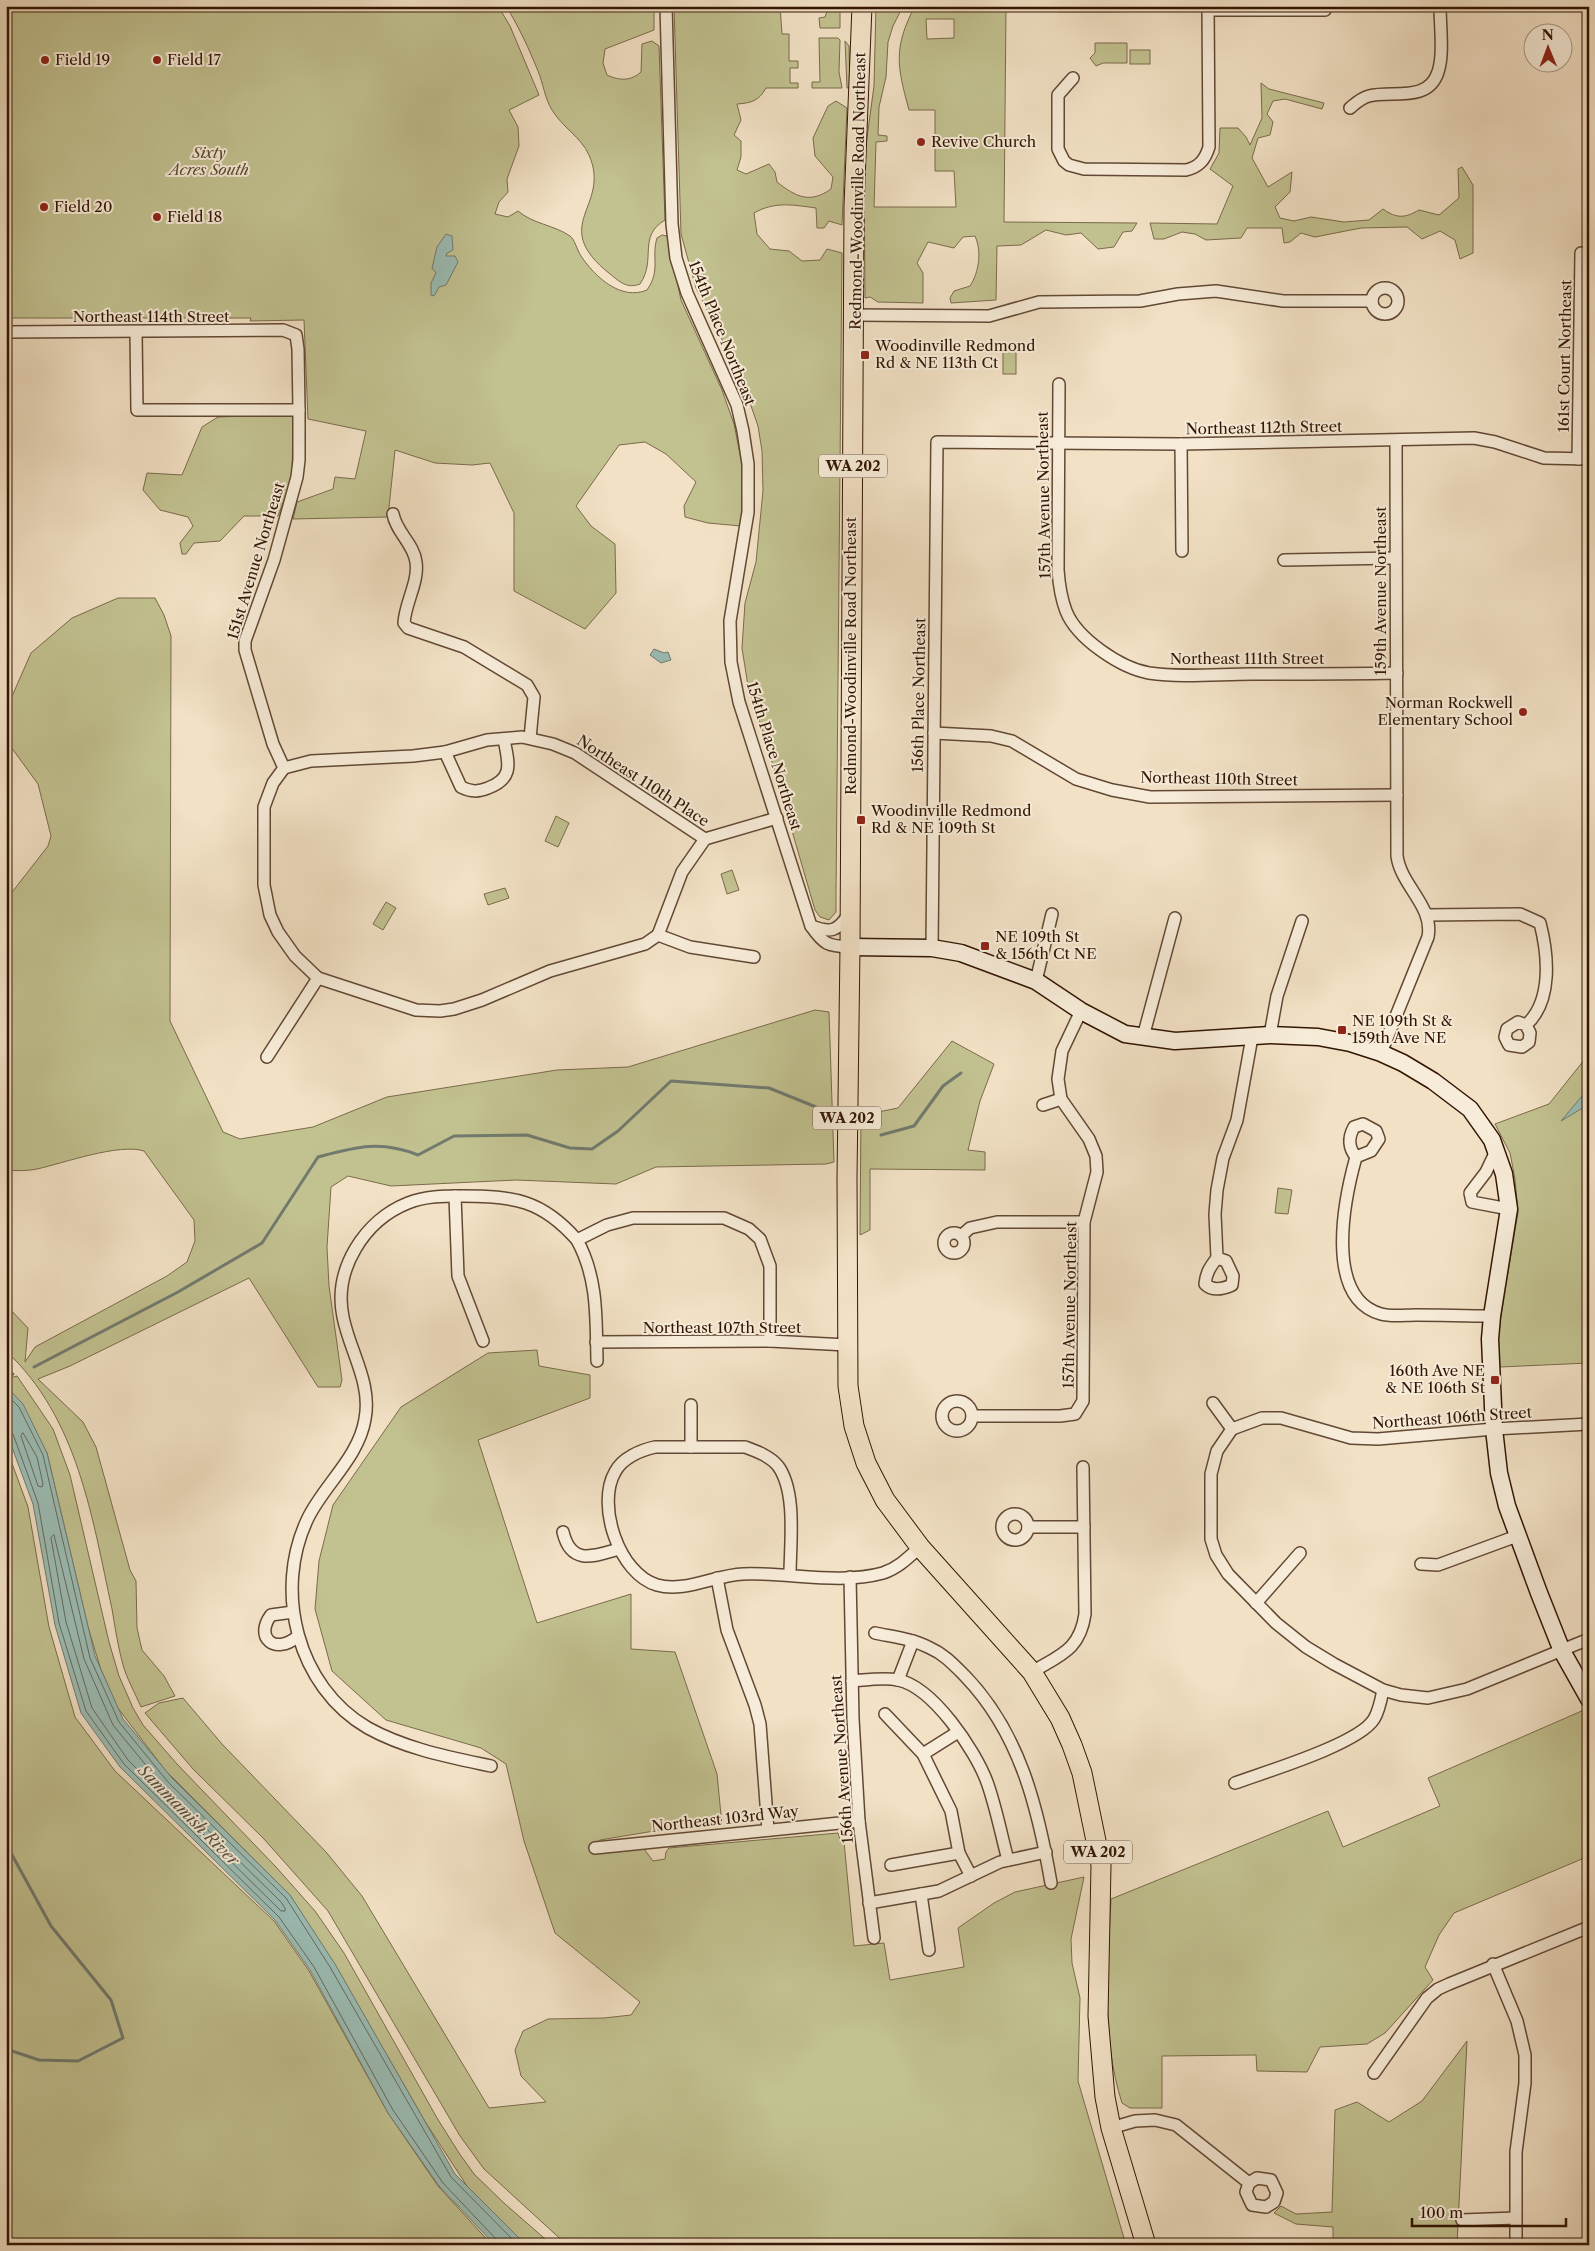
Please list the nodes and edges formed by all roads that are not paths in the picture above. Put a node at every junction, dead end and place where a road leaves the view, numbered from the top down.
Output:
1 (666, 6) edge
2 (862, 6) edge
3 (1440, 6) edge
4 (1208, 8) edge
5 (1325, 10) dead end
6 (1073, 78) dead end
7 (1350, 108) dead end
8 (1581, 253) dead end
9 (1372, 301) dead end
10 (854, 315) junction
11 (6, 332) edge
12 (136, 332) junction
13 (296, 335) joint
14 (1058, 384) dead end
15 (299, 410) junction
16 (1396, 441) junction
17 (937, 442) joint
18 (1057, 442) junction
19 (1181, 444) junction
20 (1584, 459) edge
21 (394, 514) dead end
22 (1182, 551) dead end
23 (1396, 558) junction
24 (1284, 560) dead end
25 (1101, 652) joint
26 (1396, 674) junction
27 (934, 733) junction
28 (530, 738) junction
29 (504, 739) junction
30 (445, 752) junction
31 (284, 768) junction
32 (1397, 795) junction
33 (777, 818) junction
34 (705, 839) junction
35 (850, 911) junction
36 (1052, 914) dead end
37 (1427, 915) junction
38 (1175, 918) dead end
39 (1302, 921) dead end
40 (811, 926) junction
41 (658, 935) junction
42 (850, 947) junction
43 (932, 948) junction
44 (754, 958) dead end
45 (318, 978) junction
46 (1036, 981) junction
47 (1081, 1011) junction
48 (1526, 1026) dead end
49 (1270, 1035) junction
50 (1143, 1037) junction
51 (1252, 1037) junction
52 (1381, 1052) junction
53 (267, 1057) dead end
54 (1060, 1099) junction
55 (1043, 1106) dead end
56 (1496, 1151) junction
57 (1356, 1157) dead end
58 (455, 1196) junction
59 (1509, 1209) junction
60 (1084, 1222) junction
61 (961, 1236) dead end
62 (577, 1240) junction
63 (1218, 1258) dead end
64 (1492, 1316) junction
65 (483, 1341) dead end
66 (770, 1341) junction
67 (596, 1342) junction
68 (847, 1344) junction
69 (596, 1361) dead end
70 (1213, 1403) dead end
71 (691, 1404) dead end
72 (973, 1416) dead end
73 (1589, 1424) edge
74 (1232, 1429) junction
75 (1494, 1429) junction
76 (691, 1447) junction
77 (1083, 1466) dead end
78 (1028, 1527) dead end
79 (1084, 1527) junction
80 (562, 1532) dead end
81 (1517, 1536) junction
82 (920, 1547) junction
83 (619, 1549) junction
84 (1300, 1553) dead end
85 (1420, 1564) dead end
86 (790, 1575) junction
87 (850, 1577) junction
88 (717, 1578) junction
89 (1256, 1603) junction
90 (293, 1612) junction
91 (875, 1633) dead end
92 (297, 1637) junction
93 (1589, 1639) edge
94 (913, 1641) junction
95 (1562, 1650) junction
96 (1032, 1672) junction
97 (898, 1680) junction
98 (852, 1681) junction
99 (1383, 1690) junction
100 (1589, 1699) edge
101 (885, 1714) dead end
102 (958, 1732) junction
103 (923, 1754) junction
104 (491, 1766) dead end
105 (1235, 1783) dead end
106 (859, 1821) junction
107 (768, 1830) junction
108 (595, 1848) dead end
109 (1046, 1852) junction
110 (959, 1853) junction
111 (1008, 1860) junction
112 (891, 1865) dead end
113 (971, 1876) junction
114 (1051, 1883) dead end
115 (921, 1894) junction
116 (870, 1903) junction
117 (1589, 1927) edge
118 (874, 1938) dead end
119 (929, 1950) dead end
120 (1493, 1964) junction
121 (1374, 2073) dead end
122 (1111, 2128) junction
123 (1249, 2183) dead end
124 (1515, 2218) junction
125 (1462, 2220) dead end
126 (1146, 2245) edge
127 (1516, 2245) edge

1 - 33 street, 154th Place Northeast
2 - 10 main road, Redmond-Woodinville Road Northeast / WA 202
3 - 7 street
4 - 5 street
4 - 6 street
8 - 20 street, 161st Court Northeast
9 - 10 street
10 - 35 main road, Redmond-Woodinville Road Northeast / WA 202
11 - 12 street, Northeast 114th Street
12 - 13 street, Northeast 114th Street
12 - 15 street
13 - 15 street, 151st Avenue Northeast
14 - 18 street, 157th Avenue Northeast
15 - 31 street, 151st Avenue Northeast
16 - 19 street, Northeast 112th Street
16 - 20 street, Northeast 112th Street
16 - 23 street, 159th Avenue Northeast
17 - 18 street, Northeast 112th Street
17 - 27 street, 156th Place Northeast
18 - 19 street, Northeast 112th Street
18 - 25 street, 157th Avenue Northeast
19 - 22 street
21 - 28 street
23 - 24 street
23 - 26 street, 159th Avenue Northeast
25 - 26 street, Northeast 111th Street
26 - 32 street, 159th Avenue Northeast
27 - 32 street, Northeast 110th Street
27 - 43 street, 156th Place Northeast
28 - 29 street, Northeast 110th Place
28 - 34 street, Northeast 110th Place
29 - 30 street, Northeast 110th Place
29 - 30 street
30 - 31 street, Northeast 110th Place
31 - 45 street
32 - 37 street, 159th Avenue Northeast
33 - 34 street, Northeast 110th Place
33 - 40 street, 154th Place Northeast
34 - 41 street
35 - 40 street
35 - 42 main road, Redmond-Woodinville Road Northeast / WA 202
36 - 46 street
37 - 48 street
37 - 52 street
38 - 50 street
39 - 49 street
40 - 42 street, 154th Place Northeast
41 - 44 street
41 - 45 street
42 - 43 street
42 - 68 main road, Redmond-Woodinville Road Northeast / WA 202
43 - 46 street
45 - 53 street
46 - 47 street
47 - 50 street
47 - 54 street
49 - 51 street
49 - 52 street
50 - 51 street
51 - 63 street
52 - 56 street
54 - 55 street
54 - 60 street, 157th Avenue Northeast
56 - 59 street
56 - 59 street
57 - 64 street
58 - 62 street
58 - 65 street
58 - 90 street
59 - 64 street
60 - 61 street
60 - 72 street, 157th Avenue Northeast
62 - 66 street
62 - 67 street
64 - 75 street
66 - 67 street, Northeast 107th Street
66 - 68 street, Northeast 107th Street
67 - 69 street
68 - 82 main road, Redmond-Woodinville Road Northeast / WA 202
70 - 74 street
71 - 76 street
73 - 75 street, Northeast 106th Street
74 - 75 street, Northeast 106th Street
74 - 89 street
75 - 81 street
76 - 83 street
76 - 86 street
77 - 79 street
78 - 79 street
79 - 96 street
80 - 83 street
81 - 85 street
81 - 95 street
82 - 87 street
82 - 96 main road, Redmond-Woodinville Road Northeast / WA 202
83 - 88 street
84 - 89 street
86 - 87 street
86 - 88 street
87 - 98 street, 156th Avenue Northeast
88 - 107 street
89 - 99 street
90 - 92 street
90 - 92 street
91 - 94 street
92 - 104 street
93 - 95 street
94 - 97 street
94 - 109 street
95 - 99 street
95 - 100 street
96 - 122 main road, Redmond-Woodinville Road Northeast / WA 202
97 - 98 street
97 - 102 street
98 - 106 street, 156th Avenue Northeast
99 - 105 street
101 - 103 street
102 - 103 street
102 - 111 street
103 - 110 street
106 - 107 street, Northeast 103rd Way
106 - 116 street, 156th Avenue Northeast
107 - 108 street, Northeast 103rd Way
109 - 111 street
109 - 114 street
110 - 112 street
110 - 113 street
111 - 113 street
113 - 115 street
115 - 116 street
115 - 119 street
116 - 118 street, 156th Avenue Northeast
117 - 120 street
120 - 121 street
120 - 124 street
122 - 123 street
122 - 126 main road, Redmond-Woodinville Road Northeast / WA 202
124 - 125 street
124 - 127 street

